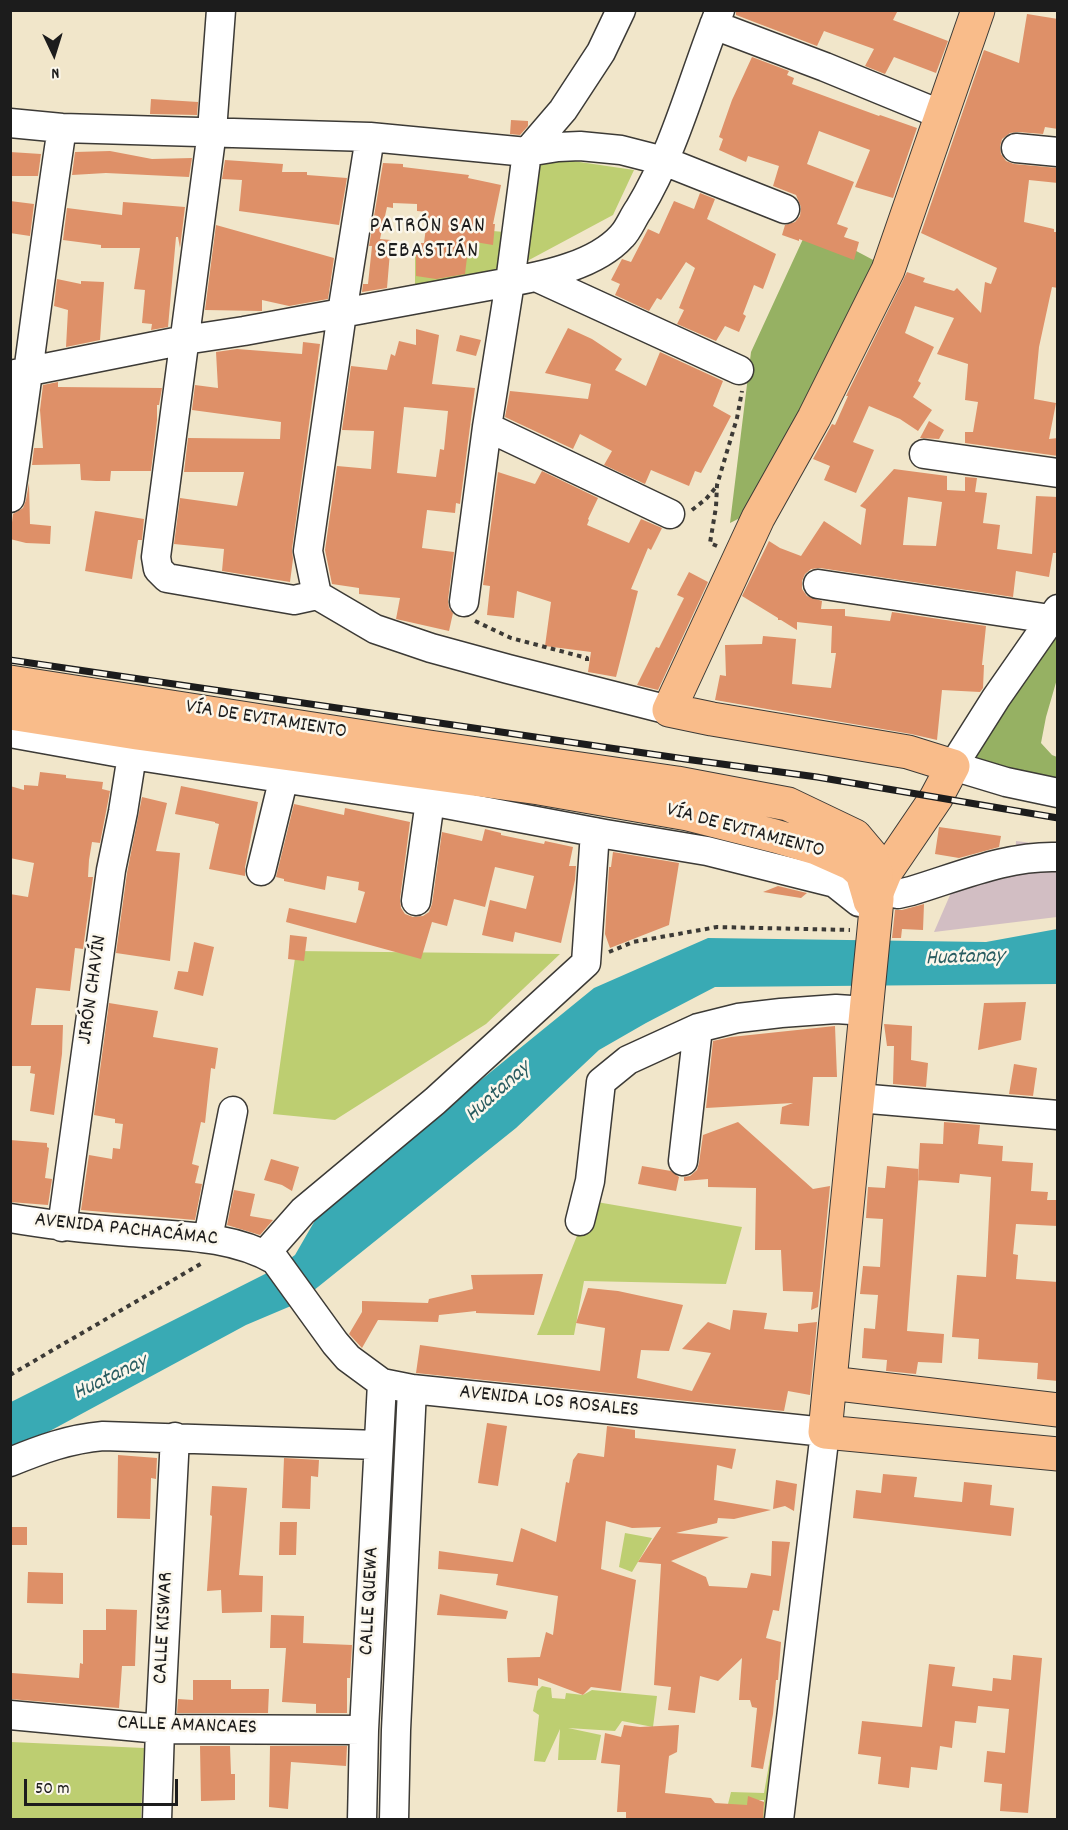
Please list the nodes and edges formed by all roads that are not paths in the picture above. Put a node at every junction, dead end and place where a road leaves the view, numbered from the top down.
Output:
1 (221, 10) edge
2 (621, 10) edge
3 (978, 10) edge
4 (717, 18) edge
5 (942, 115) junction
6 (10, 123) edge
7 (62, 128) junction
8 (212, 131) junction
9 (370, 137) junction
10 (1016, 147) dead end
11 (527, 152) junction
12 (1058, 152) edge
13 (664, 161) junction
14 (784, 209) dead end
15 (523, 280) junction
16 (342, 313) junction
17 (184, 340) junction
18 (740, 370) road end
19 (20, 373) edge
20 (487, 427) junction
21 (924, 454) dead end
22 (1058, 473) edge
23 (10, 498) edge
24 (670, 514) road end
25 (818, 585) dead end
26 (317, 595) junction
27 (464, 602) road end
28 (1054, 614) edge
29 (10, 682) edge
30 (669, 710) junction
31 (10, 713) edge
32 (10, 733) edge
33 (132, 754) junction
34 (953, 766) junction
35 (284, 777) junction
36 (1058, 793) edge
37 (430, 801) junction
38 (595, 832) junction
39 (1058, 857) edge
40 (261, 871) dead end
41 (416, 901) dead end
42 (874, 918) junction
43 (868, 1005) junction
44 (698, 1028) junction
45 (858, 1098) junction
46 (233, 1111) dead end
47 (1058, 1115) edge
48 (683, 1161) dead end
49 (10, 1218) edge
50 (580, 1221) dead end
51 (62, 1227) junction
52 (222, 1241) junction
53 (270, 1257) junction
54 (382, 1383) junction
55 (830, 1383) junction
56 (412, 1389) junction
57 (960, 1397) junction
58 (1058, 1410) edge
59 (825, 1432) junction
60 (175, 1437) junction
61 (954, 1444) junction
62 (378, 1445) junction
63 (1058, 1454) edge
64 (10, 1462) edge
65 (10, 1715) edge
66 (160, 1729) junction
67 (364, 1730) junction
68 (362, 1817) edge
69 (403, 1819) edge
70 (157, 1820) edge
71 (779, 1820) edge

1 - 8 street
2 - 11 street
3 - 5 main road
4 - 5 street
4 - 13 street
5 - 30 main road
6 - 7 street
7 - 8 street
7 - 19 street
8 - 9 street
8 - 17 street
9 - 11 street
9 - 16 street
10 - 12 street
11 - 13 street
11 - 15 street
13 - 14 street
13 - 15 street
15 - 16 street
15 - 18 street
15 - 20 street
16 - 17 street
16 - 26 street
17 - 19 street
17 - 26 street
19 - 23 street
20 - 24 street
20 - 27 street
21 - 22 street
25 - 28 street
26 - 30 street
28 - 34 street
29 - 42 main road, VÍA DE EVITAMIENTO
30 - 34 main road
31 - 42 main road, VÍA DE EVITAMIENTO
32 - 33 street
33 - 35 street
33 - 51 street, JIRÓN CHAVÍN
34 - 36 street
34 - 42 main road
35 - 37 street
35 - 40 street
37 - 38 street
37 - 41 street
38 - 42 street
38 - 53 street
39 - 42 street
42 - 43 main road
43 - 44 street
43 - 45 main road
44 - 48 street
44 - 50 street
45 - 47 street
45 - 55 main road
46 - 52 street
49 - 51 street, AVENIDA PACHACÁMAC
51 - 52 street, AVENIDA PACHACÁMAC
52 - 53 street, AVENIDA PACHACÁMAC
53 - 54 street, AVENIDA LOS ROSALES
54 - 56 street, AVENIDA LOS ROSALES
54 - 62 street, CALLE QUEWA
55 - 57 main road
55 - 59 main road
56 - 59 street, AVENIDA LOS ROSALES
56 - 69 street, CALLE QUEWA
57 - 58 main road
57 - 61 main road
59 - 61 main road
59 - 71 street
60 - 62 street
60 - 64 street
60 - 66 street, CALLE KISWAR
61 - 63 main road
62 - 67 street, CALLE QUEWA
65 - 66 street, CALLE AMANCAES
66 - 67 street, CALLE AMANCAES
66 - 70 street, CALLE KISWAR
67 - 68 street, CALLE QUEWA
68 - 69 street

